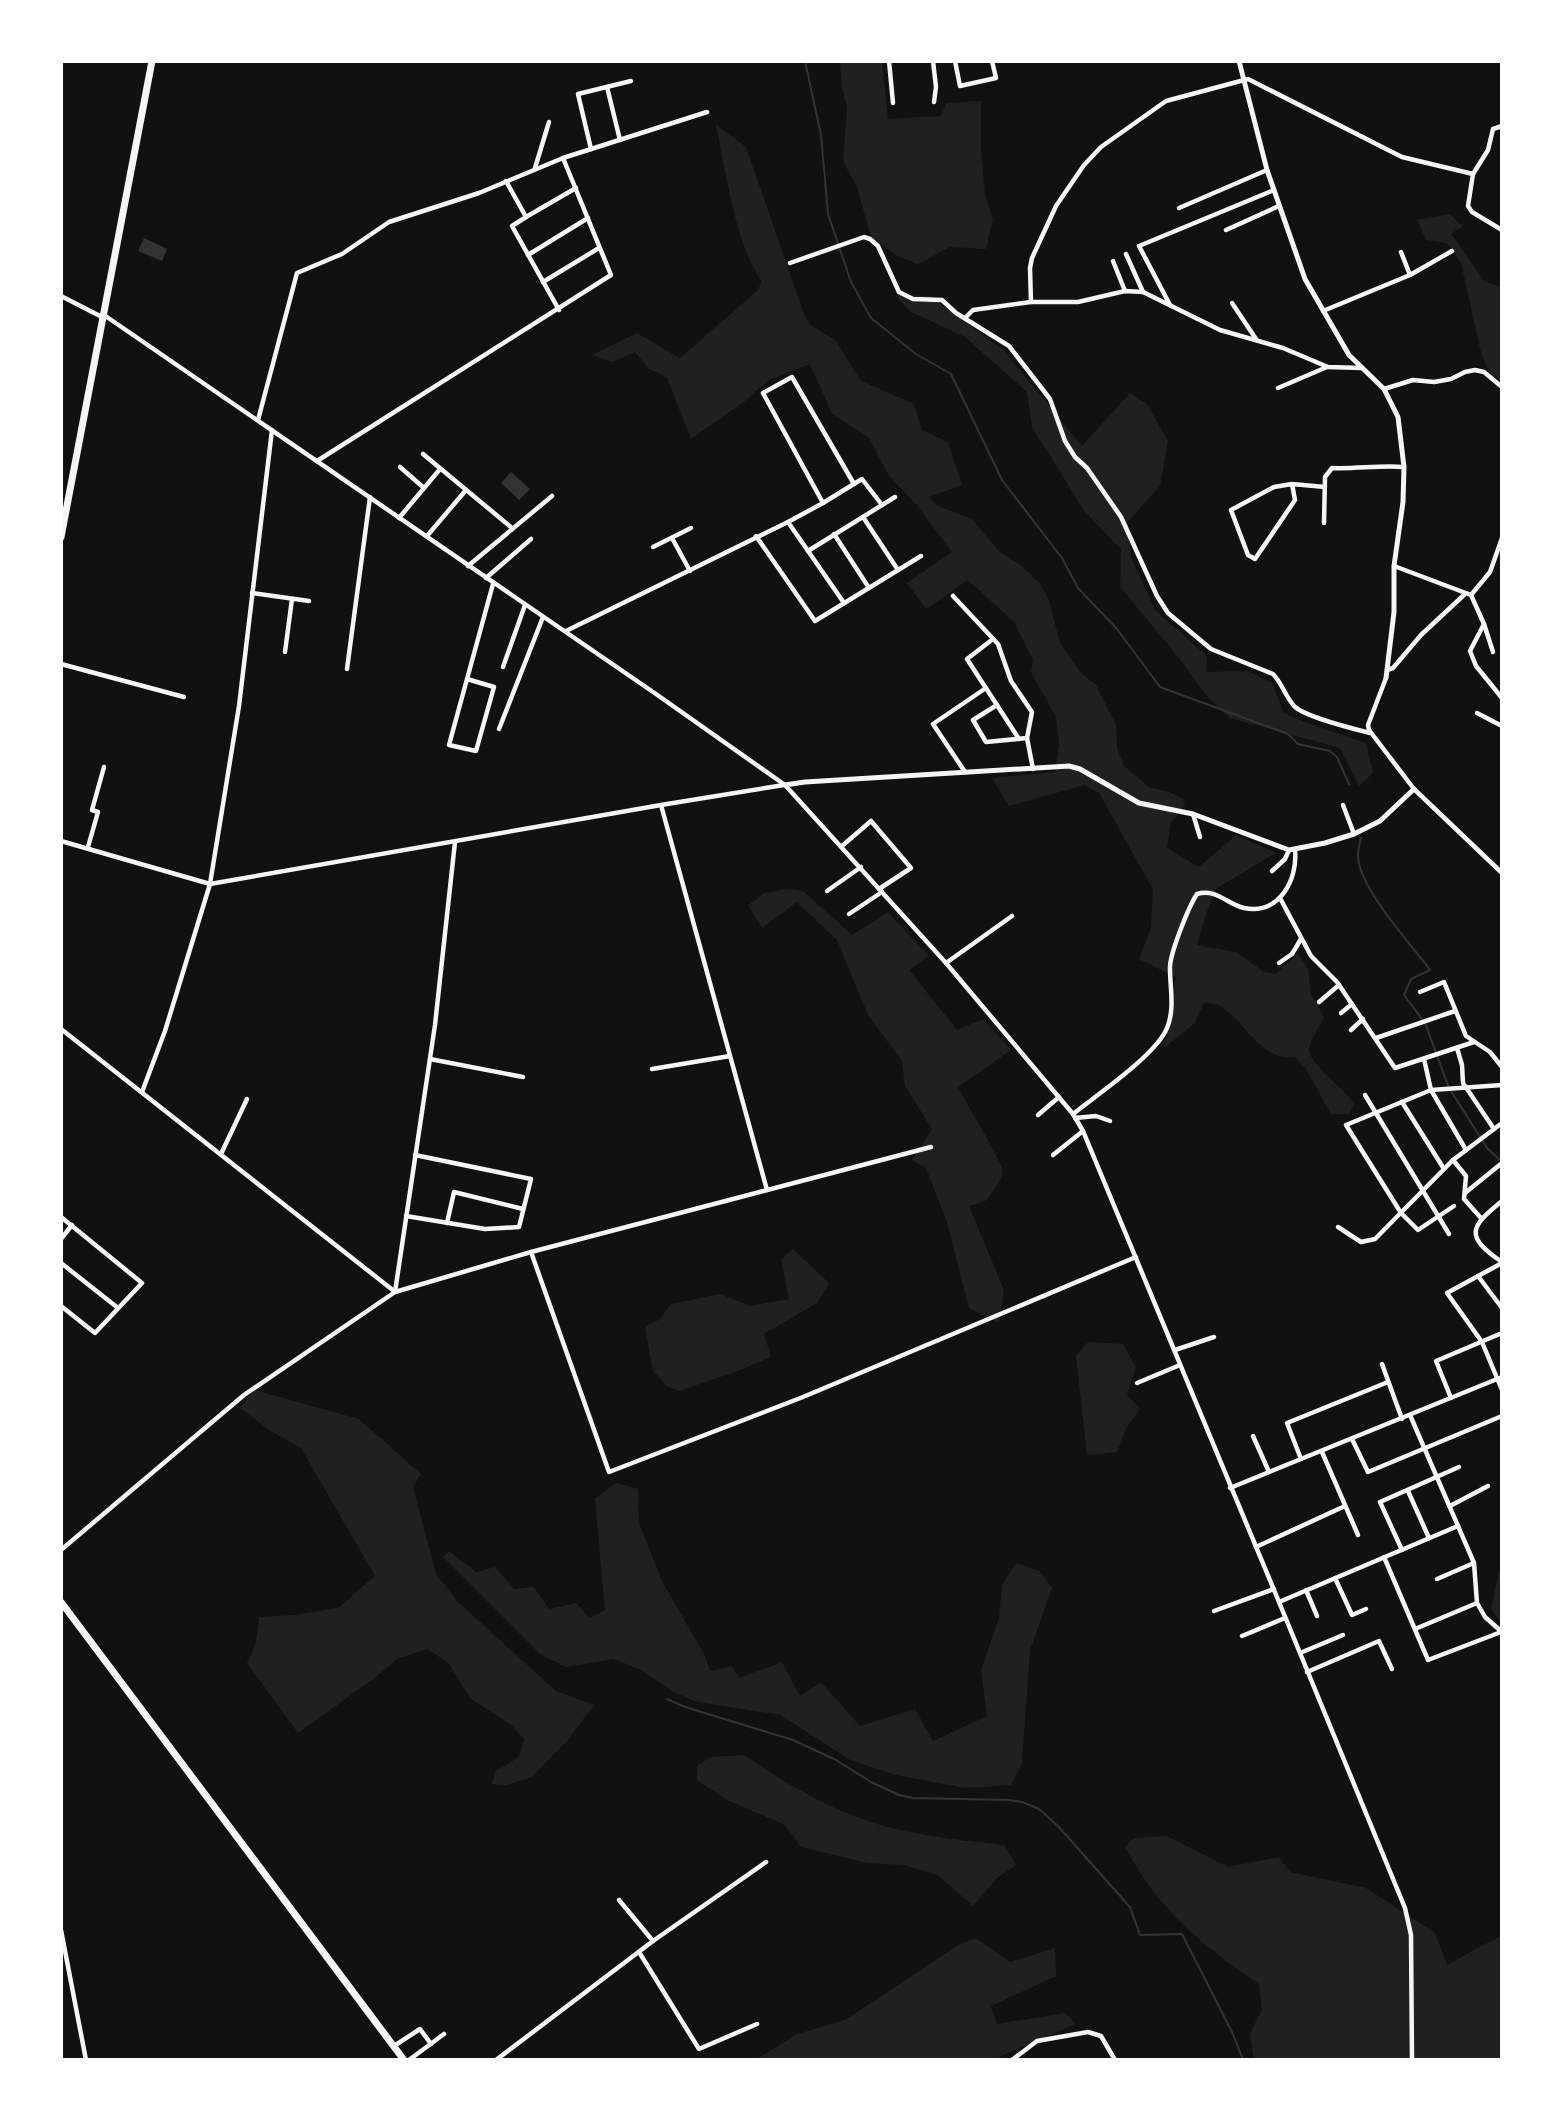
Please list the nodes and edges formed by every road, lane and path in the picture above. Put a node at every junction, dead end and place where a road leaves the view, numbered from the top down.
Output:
1 (152, 61) edge
2 (889, 61) edge
3 (933, 61) edge
4 (955, 61) edge
5 (992, 61) edge
6 (1239, 61) edge
7 (1243, 80) junction
8 (631, 81) dead end
9 (607, 87) junction
10 (934, 102) dead end
11 (893, 103) dead end
12 (707, 112) dead end
13 (549, 122) dead end
14 (1502, 126) edge
15 (620, 140) junction
16 (591, 149) junction
17 (563, 158) junction
18 (535, 169) junction
19 (1267, 170) junction
20 (1473, 174) junction
21 (506, 181) junction
22 (576, 188) junction
23 (1274, 190) junction
24 (1279, 206) junction
25 (1179, 208) dead end
26 (526, 218) junction
27 (588, 218) junction
28 (1226, 230) dead end
29 (1502, 230) edge
30 (600, 248) junction
31 (1452, 251) dead end
32 (1401, 252) dead end
33 (1126, 254) dead end
34 (528, 255) junction
35 (1113, 261) dead end
36 (790, 262) dead end
37 (1410, 275) junction
38 (544, 282) junction
39 (1125, 291) junction
40 (1143, 292) junction
41 (61, 296) edge
42 (1031, 302) junction
43 (1232, 303) dead end
44 (1170, 305) junction
45 (559, 310) junction
46 (1322, 312) junction
47 (102, 315) junction
48 (965, 318) junction
49 (1256, 340) junction
50 (1328, 367) junction
51 (1362, 368) junction
52 (1502, 387) edge
53 (1278, 388) dead end
54 (1384, 389) junction
55 (258, 420) junction
56 (272, 430) junction
57 (423, 454) dead end
58 (317, 461) junction
59 (400, 467) dead end
60 (1404, 467) junction
61 (440, 469) junction
62 (854, 484) junction
63 (1292, 484) junction
64 (1325, 487) junction
65 (424, 488) junction
66 (466, 490) junction
67 (552, 496) dead end
68 (370, 497) junction
69 (895, 497) dead end
70 (823, 503) junction
71 (881, 505) junction
72 (399, 517) junction
73 (863, 517) junction
74 (788, 522) junction
75 (1324, 523) dead end
76 (512, 528) junction
77 (691, 528) dead end
78 (834, 534) junction
79 (427, 536) junction
80 (756, 536) junction
81 (61, 537) edge
82 (671, 538) junction
83 (1502, 538) edge
84 (531, 539) dead end
85 (653, 547) dead end
86 (1499, 550) edge
87 (808, 551) junction
88 (921, 556) dead end
89 (468, 566) junction
90 (1394, 566) junction
91 (898, 570) junction
92 (690, 571) junction
93 (486, 578) junction
94 (494, 583) junction
95 (869, 588) junction
96 (251, 593) junction
97 (1468, 594) junction
98 (953, 596) dead end
99 (292, 599) junction
100 (309, 601) dead end
101 (844, 603) junction
102 (525, 605) junction
103 (543, 617) junction
104 (1484, 624) junction
105 (566, 632) junction
106 (993, 639) junction
107 (285, 652) dead end
108 (1493, 652) dead end
109 (61, 664) edge
110 (503, 667) dead end
111 (347, 668) dead end
112 (1387, 670) junction
113 (1386, 678) joint
114 (467, 679) junction
115 (986, 688) junction
116 (184, 697) dead end
117 (1502, 698) edge
118 (997, 705) junction
119 (1476, 713) dead end
120 (1502, 726) edge
121 (499, 729) dead end
122 (1370, 733) junction
123 (1027, 738) junction
124 (1019, 739) junction
125 (104, 767) dead end
126 (1033, 769) junction
127 (965, 773) junction
128 (785, 785) junction
129 (1414, 789) junction
130 (661, 805) junction
131 (1343, 805) dead end
132 (1193, 814) junction
133 (1354, 834) junction
134 (1200, 837) dead end
135 (61, 841) edge
136 (455, 842) junction
137 (842, 846) junction
138 (88, 847) junction
139 (1292, 850) junction
140 (861, 867) junction
141 (1272, 871) dead end
142 (1502, 873) edge
143 (210, 884) junction
144 (827, 891) dead end
145 (881, 891) junction
146 (1280, 898) junction
147 (849, 914) dead end
148 (1012, 916) dead end
149 (1301, 938) junction
150 (946, 964) junction
151 (1279, 964) dead end
152 (1339, 985) junction
153 (1420, 992) dead end
154 (1319, 1002) dead end
155 (1352, 1004) junction
156 (1455, 1012) junction
157 (1341, 1013) dead end
158 (1363, 1019) junction
159 (61, 1029) edge
160 (1351, 1030) dead end
161 (1375, 1038) junction
162 (1474, 1042) junction
163 (1457, 1048) junction
164 (730, 1056) junction
165 (430, 1059) junction
166 (1424, 1059) junction
167 (1502, 1067) edge
168 (652, 1069) dead end
169 (523, 1077) dead end
170 (1502, 1085) edge
171 (1465, 1088) junction
172 (1432, 1090) junction
173 (142, 1092) junction
174 (1365, 1096) dead end
175 (1059, 1097) junction
176 (247, 1099) dead end
177 (1402, 1102) junction
178 (1374, 1112) junction
179 (1038, 1115) dead end
180 (1074, 1116) junction
181 (1110, 1121) dead end
182 (1502, 1123) edge
183 (1494, 1129) junction
184 (1083, 1132) junction
185 (931, 1147) dead end
186 (1466, 1150) junction
187 (221, 1154) junction
188 (415, 1155) junction
189 (1053, 1155) dead end
190 (1453, 1160) junction
191 (1502, 1163) edge
192 (1444, 1169) junction
193 (1424, 1189) junction
194 (767, 1190) junction
195 (1464, 1194) junction
196 (1502, 1201) edge
197 (1454, 1206) dead end
198 (523, 1209) junction
199 (1401, 1213) junction
200 (406, 1216) junction
201 (1440, 1216) junction
202 (61, 1217) edge
203 (1481, 1218) junction
204 (447, 1223) junction
205 (72, 1225) junction
206 (1338, 1227) dead end
207 (1449, 1234) dead end
208 (61, 1239) edge
209 (531, 1252) junction
210 (1136, 1256) junction
211 (61, 1263) edge
212 (1502, 1263) edge
213 (1478, 1276) junction
214 (395, 1292) junction
215 (61, 1306) edge
216 (118, 1308) junction
217 (1502, 1308) edge
218 (1502, 1333) edge
219 (1214, 1337) dead end
220 (1482, 1342) junction
221 (1174, 1350) junction
222 (1382, 1364) dead end
223 (1180, 1365) junction
224 (1499, 1378) edge
225 (1388, 1382) junction
226 (1137, 1383) dead end
227 (1502, 1390) edge
228 (1451, 1398) junction
229 (1410, 1415) junction
230 (1502, 1416) edge
231 (1402, 1419) junction
232 (1253, 1436) dead end
233 (1352, 1439) junction
234 (1425, 1450) junction
235 (1322, 1451) junction
236 (1301, 1459) junction
237 (1459, 1467) dead end
238 (1269, 1472) junction
239 (1437, 1478) junction
240 (1488, 1486) dead end
241 (1230, 1488) junction
242 (1408, 1490) junction
243 (1346, 1506) junction
244 (1450, 1506) junction
245 (1458, 1526) junction
246 (1358, 1535) dead end
247 (1429, 1538) junction
248 (1256, 1547) junction
249 (61, 1550) edge
250 (1402, 1550) junction
251 (1384, 1557) junction
252 (1474, 1563) junction
253 (1335, 1578) junction
254 (1437, 1578) dead end
255 (1274, 1589) junction
256 (1306, 1590) junction
257 (61, 1602) edge
258 (1279, 1602) junction
259 (1477, 1603) junction
260 (1366, 1609) dead end
261 (1214, 1611) dead end
262 (1317, 1616) dead end
263 (1285, 1618) junction
264 (1415, 1629) junction
265 (1501, 1632) edge
266 (1343, 1635) dead end
267 (1242, 1636) dead end
268 (1300, 1653) junction
269 (1392, 1669) dead end
270 (1307, 1672) junction
271 (766, 1862) dead end
272 (619, 1900) dead end
273 (61, 1930) edge
274 (653, 1941) junction
275 (639, 1952) junction
276 (757, 2024) dead end
277 (444, 2034) dead end
278 (431, 2044) junction
279 (394, 2046) junction
280 (86, 2060) edge
281 (407, 2060) edge
282 (496, 2060) edge
283 (1012, 2060) edge
284 (1115, 2060) edge
285 (1412, 2060) edge

1 - 47 main road
2 - 11 street
3 - 10 street
4 - 5 street
6 - 7 street
7 - 19 street
7 - 20 street
7 - 42 street
8 - 9 street
9 - 15 street
9 - 16 street
12 - 15 street
13 - 18 street
14 - 20 street
15 - 16 street
16 - 17 street
17 - 18 street
17 - 22 street
18 - 21 street
19 - 23 street
19 - 25 street
20 - 29 street
21 - 26 street
21 - 55 street
22 - 26 street
22 - 27 street
23 - 24 street
23 - 44 street
24 - 28 street
24 - 46 street
26 - 34 street
27 - 30 street
27 - 34 street
30 - 38 street
30 - 45 street
31 - 37 street
32 - 37 street
33 - 40 street
34 - 38 street
35 - 39 street
36 - 48 street
37 - 46 street
38 - 45 street
39 - 40 street
39 - 42 street
40 - 44 street
41 - 47 street
42 - 48 street
43 - 49 street
44 - 49 street
45 - 58 street
46 - 51 street
47 - 55 street
47 - 81 main road
48 - 122 street
49 - 50 street
50 - 51 street
50 - 53 street
51 - 54 street
52 - 54 street
54 - 60 street
55 - 56 street
56 - 58 street
56 - 96 street
57 - 61 street
58 - 68 street
59 - 65 street
60 - 64 street
60 - 90 street
61 - 65 street
61 - 66 street
62 - 70 street
62 - 70 street
62 - 71 street
63 - 63 street
63 - 64 street
64 - 75 street
65 - 72 street
66 - 76 street
66 - 79 street
67 - 76 street
68 - 72 street
68 - 111 street
69 - 71 street
70 - 74 street
71 - 73 street
72 - 79 street
73 - 78 street
73 - 91 street
74 - 80 street
74 - 87 street
76 - 89 street
77 - 82 street
78 - 87 street
78 - 95 street
79 - 89 street
80 - 92 street
80 - 101 street
82 - 85 street
82 - 92 street
83 - 86 street
84 - 93 street
86 - 97 street
87 - 101 street
88 - 91 street
89 - 93 street
90 - 97 street
90 - 112 street
91 - 95 street
92 - 105 street
93 - 94 street
94 - 102 street
94 - 114 street
95 - 101 street
96 - 99 street
96 - 143 street
97 - 104 street
97 - 112 street
98 - 106 street
99 - 100 street
99 - 107 street
102 - 103 street
102 - 110 street
103 - 105 street
103 - 121 street
104 - 108 street
104 - 117 street
105 - 128 street
106 - 115 street
106 - 123 street
109 - 116 street
112 - 113 street
113 - 122 street
114 - 114 street
115 - 118 street
115 - 127 street
118 - 124 street
118 - 124 street
119 - 120 street
122 - 129 street
123 - 124 street
123 - 126 street
125 - 138 street
126 - 127 street
126 - 132 street
127 - 128 street
128 - 130 street
128 - 137 street
129 - 133 street
129 - 142 street
130 - 136 street
130 - 164 street
131 - 133 street
132 - 134 street
132 - 139 street
133 - 139 street
135 - 138 street
136 - 143 street
136 - 165 street
137 - 140 street
137 - 145 street
138 - 143 street
139 - 141 street
139 - 146 street
140 - 144 street
140 - 145 street
143 - 173 street
145 - 147 street
145 - 150 street
146 - 149 street
146 - 180 street
148 - 150 street
149 - 151 street
149 - 152 street
150 - 175 street
152 - 154 street
152 - 155 street
153 - 156 street
155 - 157 street
155 - 158 street
156 - 161 street
156 - 162 street
158 - 160 street
158 - 161 street
159 - 173 street
161 - 166 street
162 - 163 street
162 - 167 street
163 - 166 street
163 - 171 street
164 - 168 street
164 - 194 street
165 - 169 street
165 - 188 street
166 - 172 street
170 - 171 street
171 - 172 street
171 - 183 street
172 - 177 street
172 - 186 street
173 - 187 street
174 - 178 street
175 - 179 street
175 - 180 street
176 - 187 street
177 - 178 street
177 - 192 street
178 - 193 street
178 - 199 street
180 - 181 street
180 - 184 street
182 - 183 street
183 - 186 street
184 - 189 street
184 - 210 street
185 - 194 street
186 - 190 street
187 - 214 street
188 - 198 street
188 - 200 street
190 - 192 street
190 - 195 street
191 - 195 street
192 - 193 street
193 - 199 street
193 - 201 street
194 - 209 street
195 - 203 street
196 - 203 street
197 - 201 street
198 - 204 street
198 - 204 street
199 - 201 street
199 - 206 street
200 - 204 street
200 - 214 street
201 - 207 street
202 - 205 street
203 - 212 street
205 - 208 street
205 - 216 street
209 - 210 street
209 - 214 street
210 - 221 street
211 - 216 street
212 - 213 street
213 - 217 street
213 - 220 street
214 - 249 street
215 - 216 street
218 - 220 street
219 - 221 street
220 - 224 street
220 - 228 street
221 - 223 street
222 - 225 street
223 - 226 street
223 - 241 street
224 - 227 street
224 - 228 street
225 - 231 street
225 - 236 street
228 - 229 street
229 - 231 street
229 - 234 street
230 - 234 street
231 - 233 street
232 - 238 street
233 - 234 street
233 - 235 street
234 - 239 street
235 - 236 street
235 - 243 street
236 - 238 street
237 - 239 street
238 - 241 street
239 - 242 street
239 - 244 street
240 - 244 street
241 - 248 street
242 - 247 street
242 - 250 street
243 - 246 street
243 - 248 street
244 - 245 street
245 - 247 street
245 - 252 street
247 - 250 street
248 - 255 street
250 - 251 street
251 - 253 street
251 - 264 street
252 - 254 street
252 - 259 street
253 - 256 street
253 - 260 street
255 - 258 street
255 - 261 street
256 - 258 street
256 - 262 street
257 - 279 main road
258 - 263 street
259 - 264 street
259 - 265 street
263 - 267 street
263 - 268 street
264 - 265 street
266 - 268 street
268 - 270 street
269 - 270 street
270 - 285 street
271 - 274 street
272 - 274 street
273 - 280 street
274 - 275 street
275 - 276 street
275 - 282 street
277 - 278 street
278 - 279 street
278 - 281 street
279 - 281 main road
283 - 284 street

